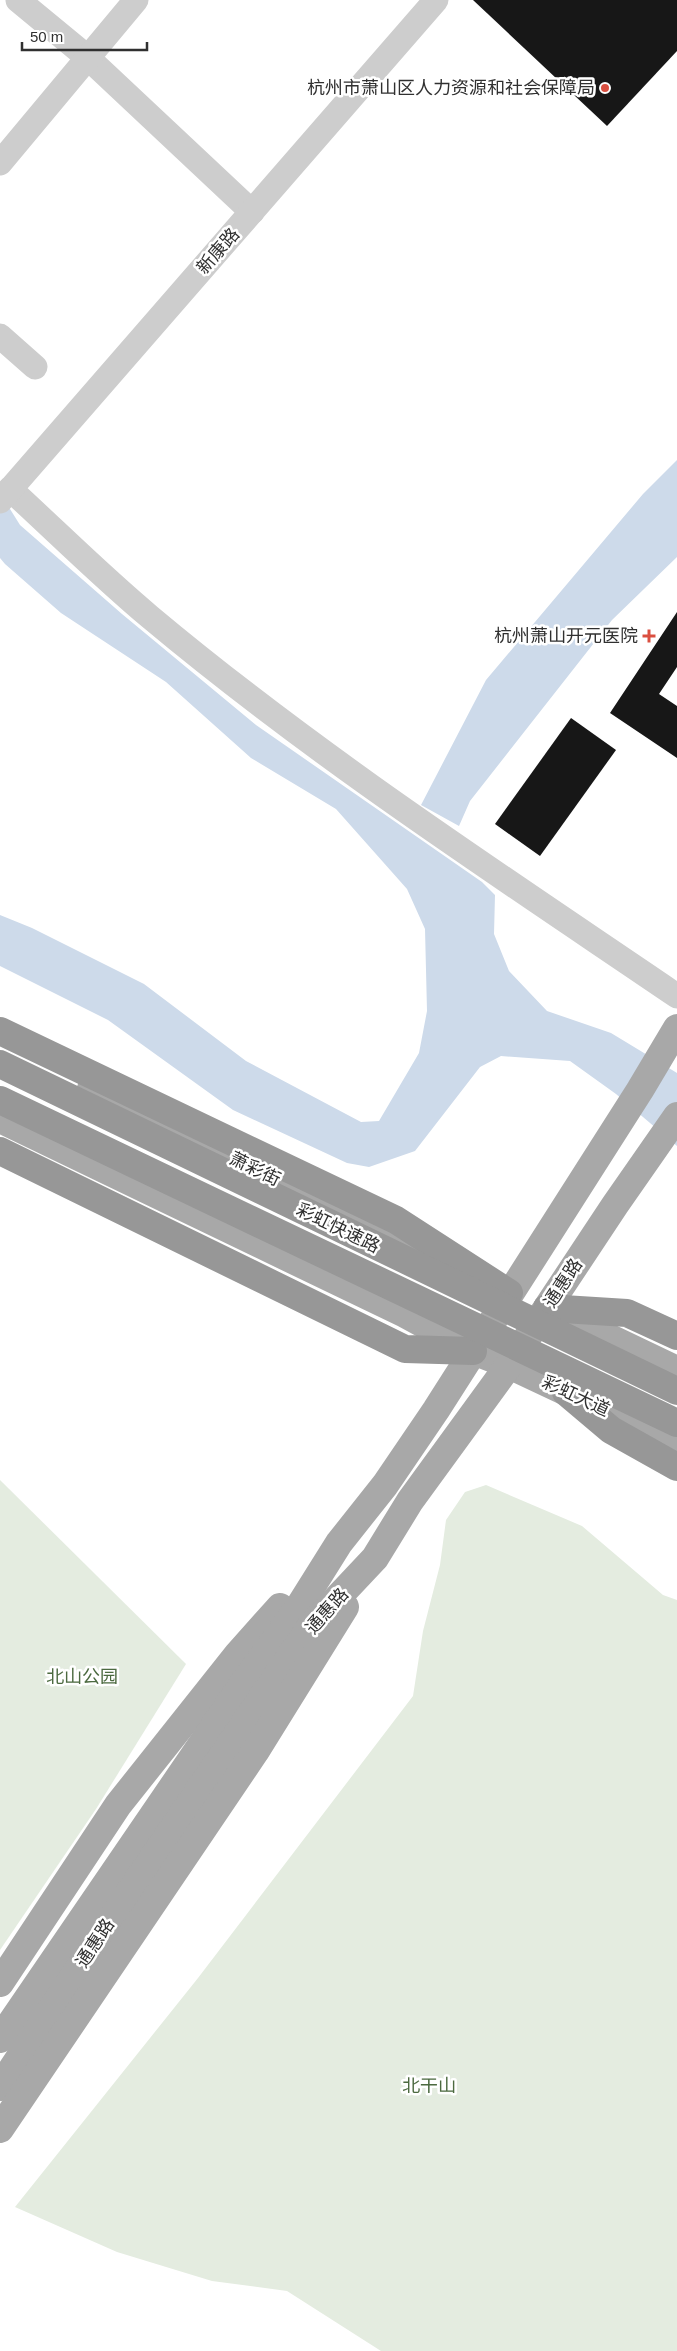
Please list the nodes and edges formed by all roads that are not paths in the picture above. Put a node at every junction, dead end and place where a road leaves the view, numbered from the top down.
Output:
1 (18, 0) edge
2 (136, 0) edge
3 (436, 0) edge
4 (87, 57) junction
5 (0, 163) edge
6 (252, 212) junction
7 (0, 336) edge
8 (35, 367) dead end
9 (5, 495) edge
10 (677, 996) edge
11 (0, 1032) edge
12 (675, 1039) edge
13 (0, 1045) edge
14 (0, 1064) edge
15 (0, 1100) edge
16 (677, 1116) edge
17 (0, 1119) edge
18 (0, 1151) edge
19 (509, 1293) junction
20 (547, 1308) junction
21 (677, 1336) edge
22 (473, 1351) junction
23 (508, 1365) junction
24 (677, 1370) edge
25 (677, 1391) edge
26 (566, 1392) junction
27 (677, 1423) edge
28 (677, 1444) edge
29 (677, 1467) edge
30 (339, 1543) junction
31 (375, 1558) junction
32 (0, 1983) edge
33 (0, 2039) edge
34 (0, 2087) edge
35 (0, 2130) edge

1 - 4 street
2 - 4 street
3 - 6 street, 新康路
4 - 5 street
4 - 6 street
6 - 9 street, 新康路
7 - 8 street
9 - 10 street
11 - 19 highway
12 - 19 main road, 通惠路
13 - 19 main road, 萧彩街
14 - 25 highway, 彩虹快速路, bridge
15 - 27 highway, 彩虹快速路, bridge
16 - 20 main road, 通惠路
17 - 22 main road
18 - 22 highway
19 - 20 main road
19 - 22 main road, 通惠路
20 - 21 highway
20 - 23 main road, 通惠路
20 - 24 main road
22 - 23 main road, 彩虹大道
22 - 30 main road, 通惠路
23 - 26 main road, 彩虹大道
23 - 31 main road, 通惠路
26 - 28 main road, 彩虹大道
26 - 29 highway
30 - 32 main road
30 - 33 main road, 通惠路
31 - 34 main road, 通惠路
31 - 35 main road

